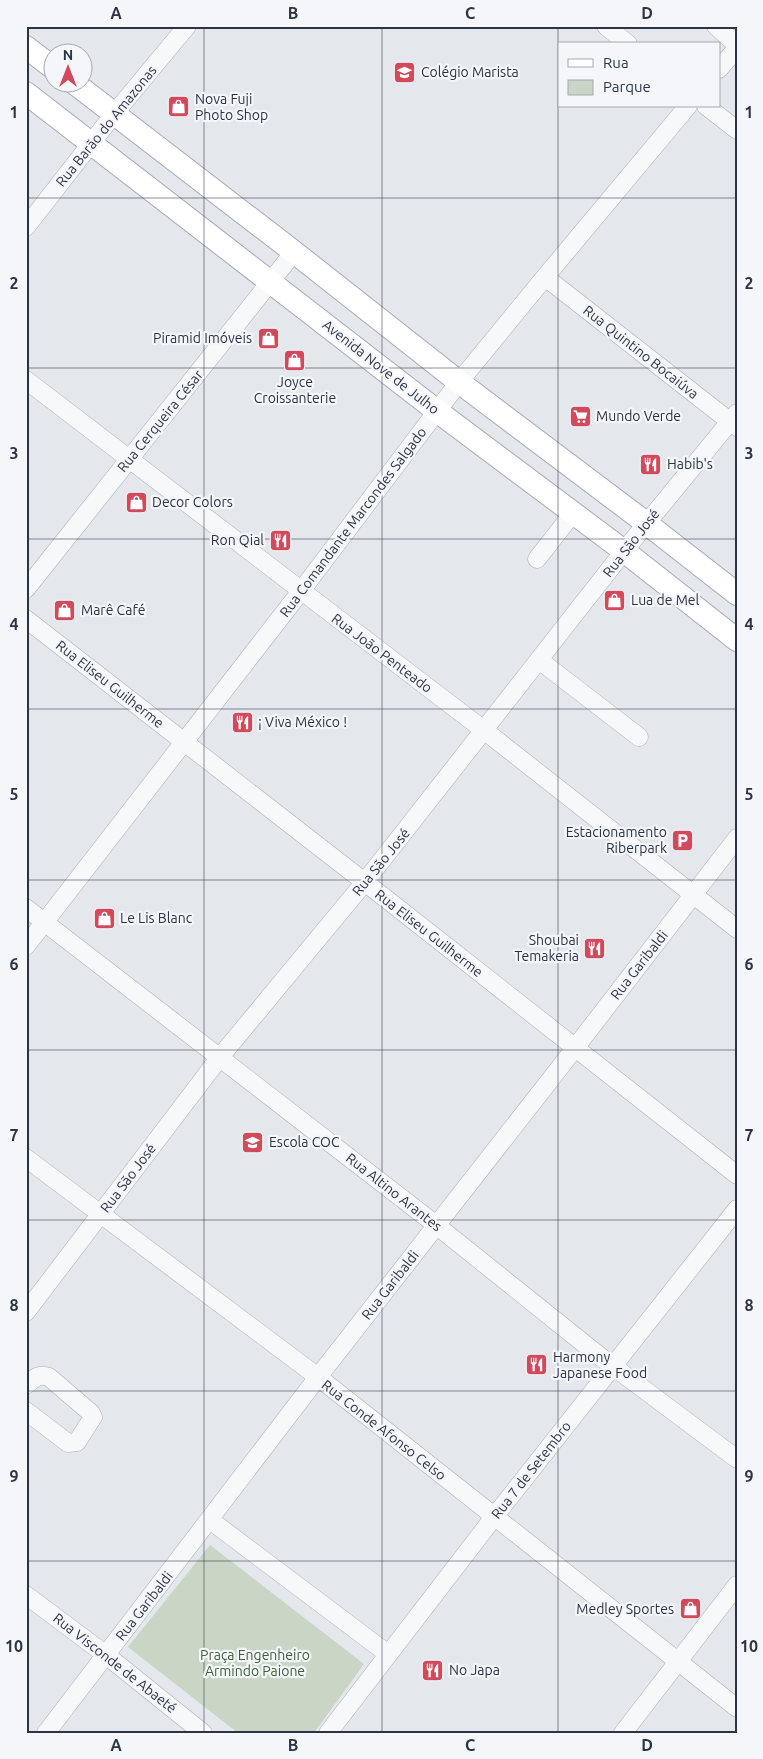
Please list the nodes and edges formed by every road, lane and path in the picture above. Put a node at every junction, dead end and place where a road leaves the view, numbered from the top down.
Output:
1 (187, 26) edge
2 (606, 26) edge
3 (716, 26) edge
4 (626, 42) edge
5 (737, 46) edge
6 (26, 47) edge
7 (42, 59) edge
8 (720, 68) edge
9 (26, 92) edge
10 (86, 92) edge
11 (686, 108) edge
12 (709, 108) edge
13 (114, 114) junction
14 (737, 130) edge
15 (92, 144) junction
16 (26, 227) edge
17 (294, 252) junction
18 (545, 277) junction
19 (272, 282) junction
20 (26, 380) edge
21 (459, 382) junction
22 (437, 411) junction
23 (734, 421) edge
24 (131, 458) junction
25 (572, 513) junction
26 (646, 523) junction
27 (624, 551) junction
28 (537, 559) dead end
29 (26, 589) edge
30 (301, 592) junction
31 (737, 594) edge
32 (26, 619) edge
33 (737, 640) edge
34 (540, 660) junction
35 (485, 731) junction
36 (639, 737) dead end
37 (185, 742) junction
38 (737, 838) edge
39 (364, 883) junction
40 (693, 896) junction
41 (26, 908) edge
42 (44, 922) junction
43 (737, 929) edge
44 (26, 946) edge
45 (575, 1048) junction
46 (220, 1057) junction
47 (26, 1158) edge
48 (736, 1174) edge
49 (737, 1209) edge
50 (100, 1215) junction
51 (437, 1226) junction
52 (26, 1312) edge
53 (613, 1366) junction
54 (318, 1377) junction
55 (26, 1385) edge
56 (26, 1411) edge
57 (737, 1459) edge
58 (494, 1517) junction
59 (210, 1520) junction
60 (737, 1585) edge
61 (26, 1595) edge
62 (388, 1654) junction
63 (106, 1655) junction
64 (677, 1662) junction
65 (737, 1708) edge
66 (46, 1733) edge
67 (203, 1733) edge
68 (328, 1733) edge
69 (622, 1733) edge

1 - 13 street, Rua Barão do Amazonas
2 - 4 street
3 - 5 street
5 - 8 street
6 - 7 main road
9 - 15 main road, Avenida Nove de Julho
10 - 13 main road
11 - 18 street, Rua Comandante Marcondes Salgado
12 - 14 street
13 - 15 street, Rua Barão do Amazonas
13 - 17 main road
15 - 16 street, Rua Barão do Amazonas
15 - 19 main road, Avenida Nove de Julho
17 - 19 street, Rua Cerqueira César
17 - 21 main road
18 - 21 street, Rua Comandante Marcondes Salgado
18 - 23 street, Rua Quintino Bocaiúva
19 - 22 main road, Avenida Nove de Julho
19 - 24 street, Rua Cerqueira César
20 - 24 street, Rua João Penteado
21 - 22 street, Rua Comandante Marcondes Salgado
21 - 26 main road
22 - 25 main road, Avenida Nove de Julho
22 - 30 street, Rua Comandante Marcondes Salgado
23 - 26 street, Rua São José
24 - 29 street, Rua Cerqueira César
24 - 30 street, Rua João Penteado
25 - 27 main road, Avenida Nove de Julho
25 - 28 street
26 - 27 street, Rua São José
26 - 31 main road
27 - 33 main road, Avenida Nove de Julho
27 - 34 street, Rua São José
30 - 35 street, Rua João Penteado
30 - 37 street, Rua Comandante Marcondes Salgado
32 - 37 street, Rua Eliseu Guilherme
34 - 35 street, Rua São José
34 - 36 street
35 - 39 street, Rua São José
35 - 40 street, Rua João Penteado
37 - 39 street, Rua Eliseu Guilherme
37 - 42 street, Rua Comandante Marcondes Salgado
38 - 40 street, Rua Garibaldi
39 - 45 street, Rua Eliseu Guilherme
39 - 46 street, Rua São José
40 - 43 street, Rua João Penteado
40 - 45 street, Rua Garibaldi
41 - 42 street, Rua Altino Arantes
42 - 44 street, Rua Comandante Marcondes Salgado
42 - 46 street, Rua Altino Arantes
45 - 48 street, Rua Eliseu Guilherme
45 - 51 street, Rua Garibaldi
46 - 50 street, Rua São José
46 - 51 street, Rua Altino Arantes
47 - 50 street, Rua Conde Afonso Celso
49 - 53 street, Rua 7 de Setembro
50 - 52 street, Rua São José
50 - 54 street, Rua Conde Afonso Celso
51 - 53 street, Rua Altino Arantes
51 - 54 street, Rua Garibaldi
53 - 57 street, Rua Altino Arantes
53 - 58 street, Rua 7 de Setembro
54 - 58 street, Rua Conde Afonso Celso
54 - 59 street, Rua Garibaldi
55 - 56 street
58 - 62 street, Rua 7 de Setembro
58 - 64 street, Rua Conde Afonso Celso
59 - 62 street
59 - 63 street, Rua Garibaldi
60 - 64 street
61 - 63 street, Rua Visconde de Abaeté
62 - 68 street, Rua 7 de Setembro
63 - 66 street, Rua Garibaldi
63 - 67 street, Rua Visconde de Abaeté
64 - 65 street, Rua Conde Afonso Celso
64 - 69 street

